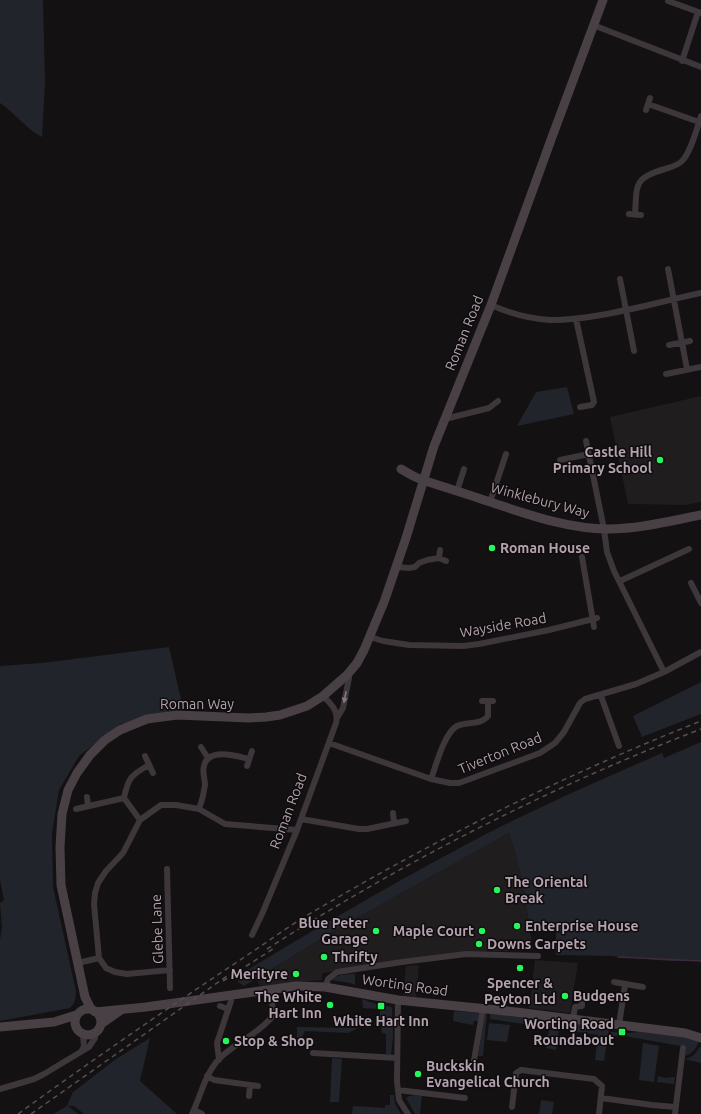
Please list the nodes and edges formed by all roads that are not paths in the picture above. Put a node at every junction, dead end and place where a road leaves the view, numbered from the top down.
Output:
1 (603, 0) edge
2 (668, 1) dead end
3 (700, 12) edge
4 (593, 25) junction
5 (682, 61) junction
6 (701, 67) edge
7 (648, 104) dead end
8 (701, 116) edge
9 (699, 122) junction
10 (635, 215) dead end
11 (668, 269) dead end
12 (620, 279) dead end
13 (701, 293) edge
14 (674, 299) junction
15 (491, 305) junction
16 (626, 309) junction
17 (576, 319) junction
18 (690, 340) dead end
19 (683, 342) junction
20 (669, 345) dead end
21 (634, 351) dead end
22 (701, 367) edge
23 (687, 369) junction
24 (666, 374) dead end
25 (579, 400) dead end
26 (498, 401) dead end
27 (444, 417) junction
28 (586, 442) dead end
29 (506, 454) dead end
30 (589, 454) junction
31 (560, 460) dead end
32 (401, 469) dead end
33 (464, 469) dead end
34 (422, 480) junction
35 (457, 491) junction
36 (490, 502) junction
37 (701, 515) edge
38 (604, 529) junction
39 (689, 549) dead end
40 (440, 550) dead end
41 (582, 557) dead end
42 (439, 558) junction
43 (446, 561) dead end
44 (396, 567) junction
45 (620, 582) junction
46 (691, 583) dead end
47 (701, 603) edge
48 (595, 618) junction
49 (594, 627) dead end
50 (370, 637) junction
51 (701, 652) edge
52 (664, 672) junction
53 (347, 675) junction
54 (323, 696) junction
55 (601, 696) junction
56 (488, 701) dead end
57 (337, 718) junction
58 (614, 735) junction
59 (607, 738) dead end
60 (329, 743) junction
61 (618, 746) dead end
62 (202, 747) dead end
63 (252, 752) dead end
64 (145, 756) dead end
65 (208, 758) junction
66 (249, 759) junction
67 (149, 764) junction
68 (247, 766) dead end
69 (153, 773) dead end
70 (431, 779) junction
71 (87, 797) dead end
72 (124, 798) junction
73 (88, 806) junction
74 (76, 809) dead end
75 (199, 809) junction
76 (393, 813) dead end
77 (301, 819) junction
78 (140, 820) junction
79 (406, 821) dead end
80 (394, 823) junction
81 (297, 830) junction
82 (167, 869) dead end
83 (252, 935) dead end
84 (538, 956) dead end
85 (99, 958) junction
86 (78, 963) junction
87 (170, 970) junction
88 (614, 982) dead end
89 (625, 985) junction
90 (325, 987) junction
91 (643, 987) dead end
92 (170, 988) dead end
93 (270, 989) junction
94 (398, 1000) junction
95 (231, 1001) dead end
96 (582, 1003) dead end
97 (220, 1006) dead end
98 (228, 1009) junction
99 (483, 1009) junction
100 (122, 1010) junction
101 (86, 1012) junction
102 (573, 1019) junction
103 (54, 1022) junction
104 (619, 1025) junction
105 (0, 1027) edge
106 (98, 1028) junction
107 (80, 1032) junction
108 (701, 1032) edge
109 (685, 1033) junction
110 (701, 1038) edge
111 (683, 1048) dead end
112 (82, 1050) junction
113 (313, 1053) dead end
114 (397, 1058) junction
115 (219, 1060) junction
116 (474, 1060) dead end
117 (207, 1076) junction
118 (250, 1085) junction
119 (258, 1086) dead end
120 (0, 1089) edge
121 (398, 1090) junction
122 (249, 1096) dead end
123 (465, 1098) dead end
124 (601, 1098) junction
125 (512, 1107) dead end
126 (675, 1107) junction
127 (193, 1112) edge
128 (202, 1114) edge
129 (408, 1114) edge
130 (599, 1114) edge
131 (675, 1114) edge

1 - 4 street, Roman Road
2 - 3 street
3 - 5 street
4 - 5 street
4 - 15 street, Roman Road
5 - 6 street
7 - 9 street
8 - 9 street
9 - 10 street
11 - 14 street
12 - 16 street
13 - 14 street
14 - 16 street
14 - 19 street
15 - 17 street
15 - 27 street, Roman Road
16 - 17 street
16 - 21 street
17 - 25 street
18 - 19 street
19 - 20 street
19 - 23 street
22 - 23 street
23 - 24 street
26 - 27 street
27 - 34 street, Roman Road
28 - 30 street
29 - 36 street
30 - 31 street
30 - 38 street
32 - 34 street, Winklebury Way
33 - 35 street
34 - 35 street, Winklebury Way
34 - 44 street, Roman Road
35 - 36 street, Winklebury Way
36 - 38 street, Winklebury Way
37 - 38 street, Winklebury Way
38 - 45 street
39 - 45 street
40 - 42 street
41 - 48 street
42 - 43 street
42 - 44 street
44 - 50 street, Roman Road
45 - 52 street
46 - 47 street
48 - 49 street
48 - 50 street, Wayside Road
50 - 53 street, Roman Road
51 - 52 street, Tiverton Road
52 - 55 street, Tiverton Road
53 - 54 street, Roman Road
53 -> 57 street, Roman Road
54 - 57 street
54 - 86 street, Roman Way
55 - 58 street
55 - 70 street, Tiverton Road
56 - 70 street
57 - 60 street, Roman Road
58 - 59 street
58 - 61 street
60 - 70 street, Tiverton Road
60 - 77 street, Roman Road
62 - 65 street
63 - 66 street
64 - 67 street
65 - 66 street
65 - 75 street
66 - 68 street
67 - 69 street
67 - 72 street
71 - 73 street
72 - 73 street
72 - 78 street
73 - 74 street
75 - 78 street
75 - 81 street
76 - 80 street
77 - 80 street
77 - 81 street, Roman Road
78 - 85 street
79 - 80 street
81 - 83 street, Roman Road
82 - 87 street, Glebe Lane
84 - 90 street
85 - 86 street
85 - 87 street
86 - 101 street, Roman Way
87 - 92 street, Glebe Lane
88 - 89 street
89 - 91 street
89 - 104 street
90 - 93 street, Worting Road
90 - 94 street, Worting Road
93 - 100 street, Worting Road
93 - 115 street
94 - 99 street, Worting Road
94 - 114 street
95 - 98 street
96 - 102 street
97 - 98 street
98 - 115 street
99 - 102 street, Worting Road
99 - 116 street
100 - 101 street, Worting Road
100 - 106 street, Worting Road
101 - 103 street, Worting Road
101 - 106 street
101 - 107 street
102 - 104 street, Worting Road
103 - 105 street, Worting Road
103 - 107 street, Worting Road
104 - 109 street, Worting Road
106 - 107 street
106 - 112 street
107 - 112 street
108 - 109 street, Worting Road
109 - 110 street, Worting Road
111 - 126 street
112 - 120 street
113 - 114 street
114 - 121 street
115 - 117 street
117 - 118 street
117 - 127 street
118 - 119 street
118 - 122 street
121 - 123 street
121 - 129 street
124 - 125 street
124 - 126 street
124 - 130 street
126 - 131 street
127 - 128 street

